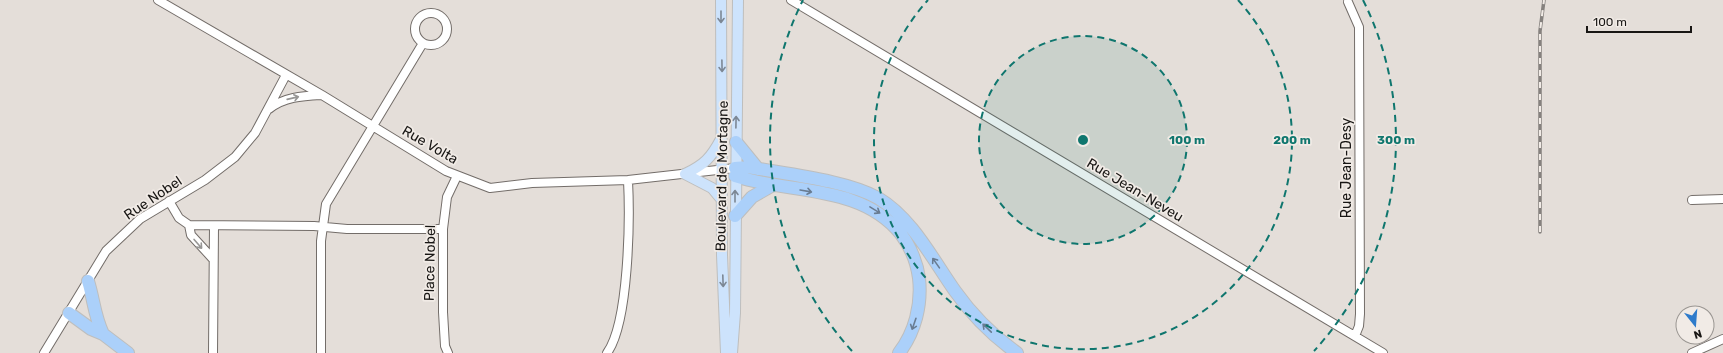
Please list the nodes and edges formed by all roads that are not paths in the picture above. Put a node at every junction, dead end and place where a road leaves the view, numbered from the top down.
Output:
1 (158, 0) edge
2 (721, 0) edge
3 (791, 0) edge
4 (740, 2) edge
5 (1348, 2) dead end
6 (423, 43) dead end
7 (286, 75) junction
8 (322, 95) junction
9 (267, 110) junction
10 (374, 127) junction
11 (722, 137) junction
12 (736, 142) junction
13 (758, 169) junction
14 (722, 170) junction
15 (735, 172) junction
16 (685, 174) junction
17 (457, 176) junction
18 (628, 180) junction
19 (772, 185) junction
20 (1723, 199) edge
21 (722, 200) junction
22 (1692, 200) dead end
23 (169, 202) junction
24 (735, 216) junction
25 (189, 225) junction
26 (214, 226) junction
27 (322, 227) junction
28 (443, 229) junction
29 (213, 259) junction
30 (88, 280) junction
31 (69, 313) junction
32 (103, 334) junction
33 (1355, 336) junction
34 (1723, 339) edge
35 (44, 353) edge
36 (128, 353) edge
37 (213, 353) edge
38 (321, 353) edge
39 (448, 353) edge
40 (607, 353) edge
41 (726, 353) edge
42 (732, 353) edge
43 (899, 353) edge
44 (1017, 353) edge
45 (1383, 353) edge
46 (1692, 353) edge

1 - 7 street, Rue Volta
2 -> 11 main road, Boulevard de Mortagne
3 - 33 street, Rue Jean-Neveu
12 -> 4 main road, Boulevard de Mortagne
5 - 33 street, Rue Jean-Desy
6 - 10 street
7 - 8 street, Rue Volta
7 - 9 street, Rue Nobel
9 -> 8 street
8 - 10 street, Rue Volta
9 - 23 street, Rue Nobel
10 - 17 street, Rue Volta
10 - 27 street
11 - 14 main road, Boulevard de Mortagne
11 - 16 main road
12 - 13 highway
12 - 15 main road, Boulevard de Mortagne
13 - 15 highway
44 -> 13 highway
14 - 15 street
14 - 16 street, Rue Volta
14 - 21 main road, Boulevard de Mortagne
15 - 19 highway
24 -> 15 main road, Boulevard de Mortagne
16 - 18 street, Rue Volta
16 - 21 main road
17 - 18 street, Rue Volta
17 - 28 street, Place Nobel
18 - 40 street
19 - 24 highway
19 -> 43 highway
20 - 22 street
21 -> 41 main road, Boulevard de Mortagne
23 - 25 street
23 - 30 street, Rue Nobel
24 - 42 main road, Boulevard de Mortagne
25 - 26 street
25 -> 29 street
26 - 27 street
26 - 29 street
27 - 28 street
27 - 38 street
28 - 39 street, Place Nobel
29 - 37 street
30 - 31 street, Rue Nobel
30 - 32 highway
31 - 32 highway
31 - 35 street, Rue Nobel
32 - 36 highway
33 - 45 street, Rue Jean-Neveu
34 - 46 street

